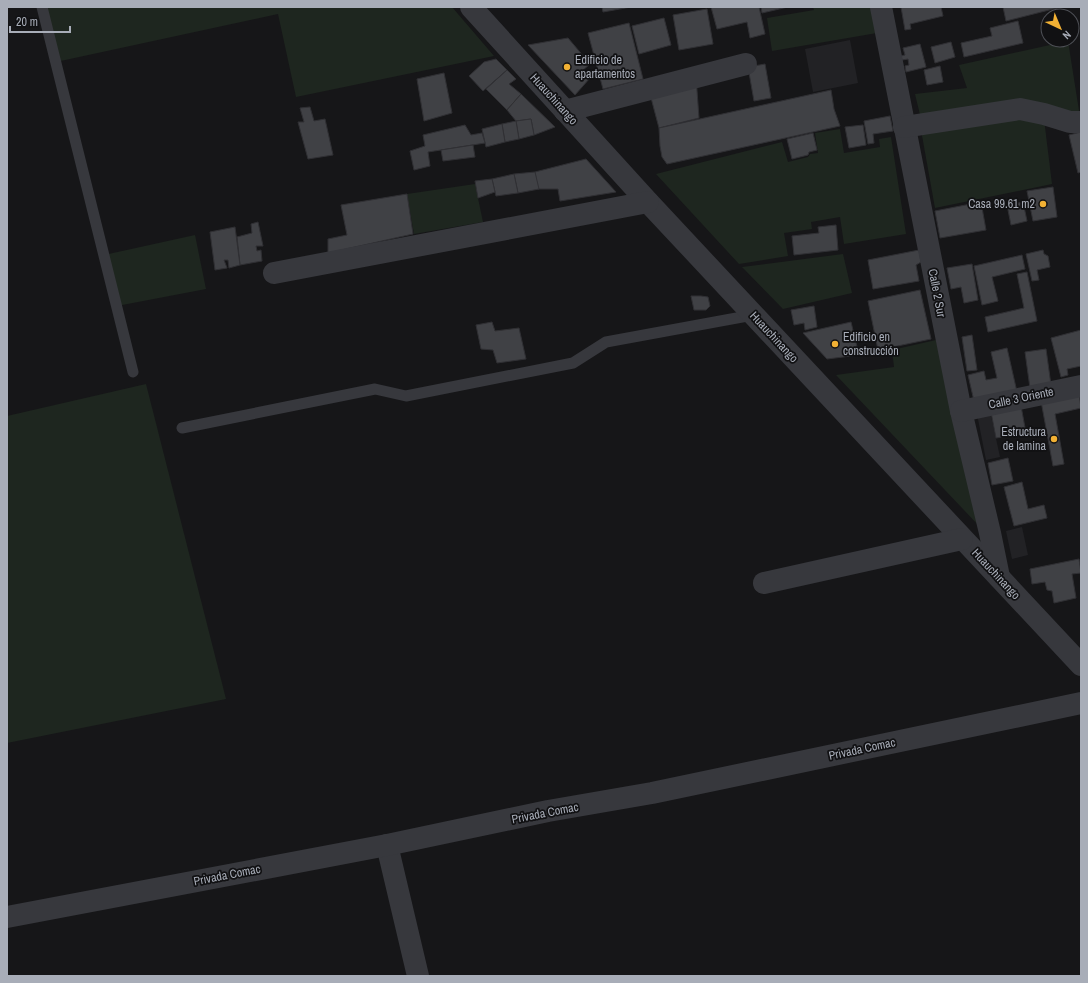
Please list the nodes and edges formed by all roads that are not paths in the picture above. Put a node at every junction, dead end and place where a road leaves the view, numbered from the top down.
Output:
1 (42, 7) edge
2 (471, 7) edge
3 (881, 7) edge
4 (746, 64) dead end
5 (565, 111) junction
6 (1081, 122) edge
7 (904, 127) junction
8 (648, 202) junction
9 (274, 273) dead end
10 (753, 315) junction
11 (133, 372) dead end
12 (1081, 386) edge
13 (960, 411) junction
14 (182, 428) dead end
15 (962, 539) junction
16 (999, 577) junction
17 (764, 583) dead end
18 (1081, 665) edge
19 (1081, 703) edge
20 (387, 845) junction
21 (7, 917) edge
22 (418, 976) edge

1 - 11 lane
2 - 5 street, Huauchinango
3 - 7 street, Calle 2 Sur
4 - 5 street
5 - 8 street, Huauchinango
6 - 7 street
7 - 13 street, Calle 2 Sur
8 - 9 street
8 - 10 street, Huauchinango
10 - 14 lane
10 - 15 street, Huauchinango
12 - 13 street, Calle 3 Oriente
13 - 16 street, Calle 2 Sur
15 - 16 street, Huauchinango
15 - 17 street
16 - 18 street, Huauchinango
19 - 20 street, Privada Comac
20 - 21 street, Privada Comac
20 - 22 street

